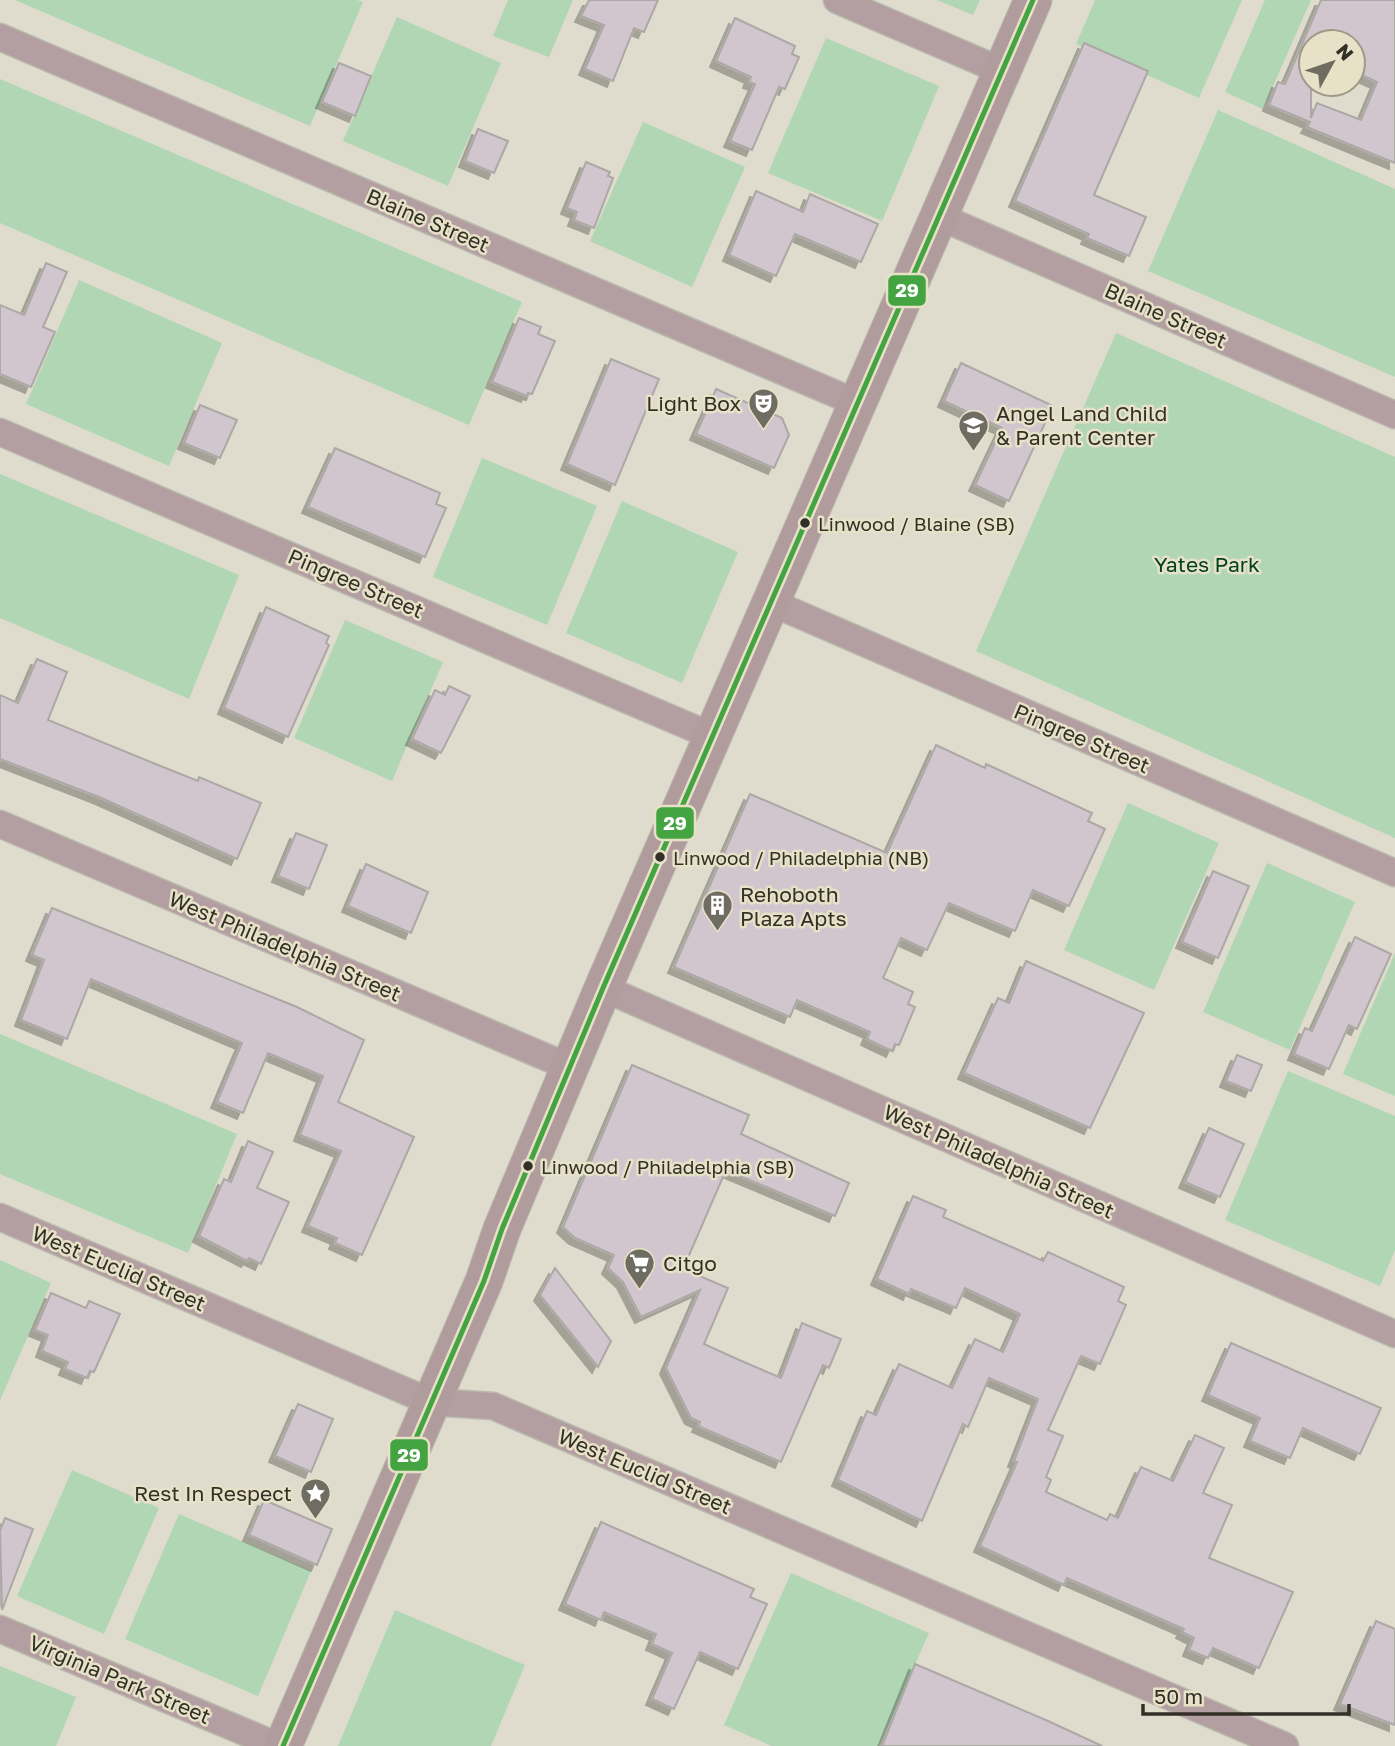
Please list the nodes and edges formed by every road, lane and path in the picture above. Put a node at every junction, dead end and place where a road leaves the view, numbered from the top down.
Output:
1 (837, 0) edge
2 (1034, 0) edge
3 (0, 37) edge
4 (1002, 71) junction
5 (938, 216) junction
6 (857, 403) junction
7 (1395, 415) edge
8 (0, 432) edge
9 (770, 602) junction
10 (712, 736) junction
11 (0, 824) edge
12 (1395, 873) edge
13 (603, 988) junction
14 (569, 1067) junction
15 (0, 1217) edge
16 (1395, 1334) edge
17 (431, 1402) junction
18 (0, 1629) edge
19 (281, 1746) edge
20 (1285, 1746) edge

1 - 4 street
2 - 4 street
3 - 6 street, Blaine Street
4 - 5 street
5 - 6 street
5 - 7 street, Blaine Street
6 - 9 street
8 - 10 street, Pingree Street
9 - 10 street
9 - 12 street, Pingree Street
10 - 13 street
11 - 14 street, West Philadelphia Street
13 - 14 street
13 - 16 street, West Philadelphia Street
14 - 17 street
15 - 17 street, West Euclid Street
17 - 19 street
17 - 20 street, West Euclid Street
18 - 19 street, Virginia Park Street

